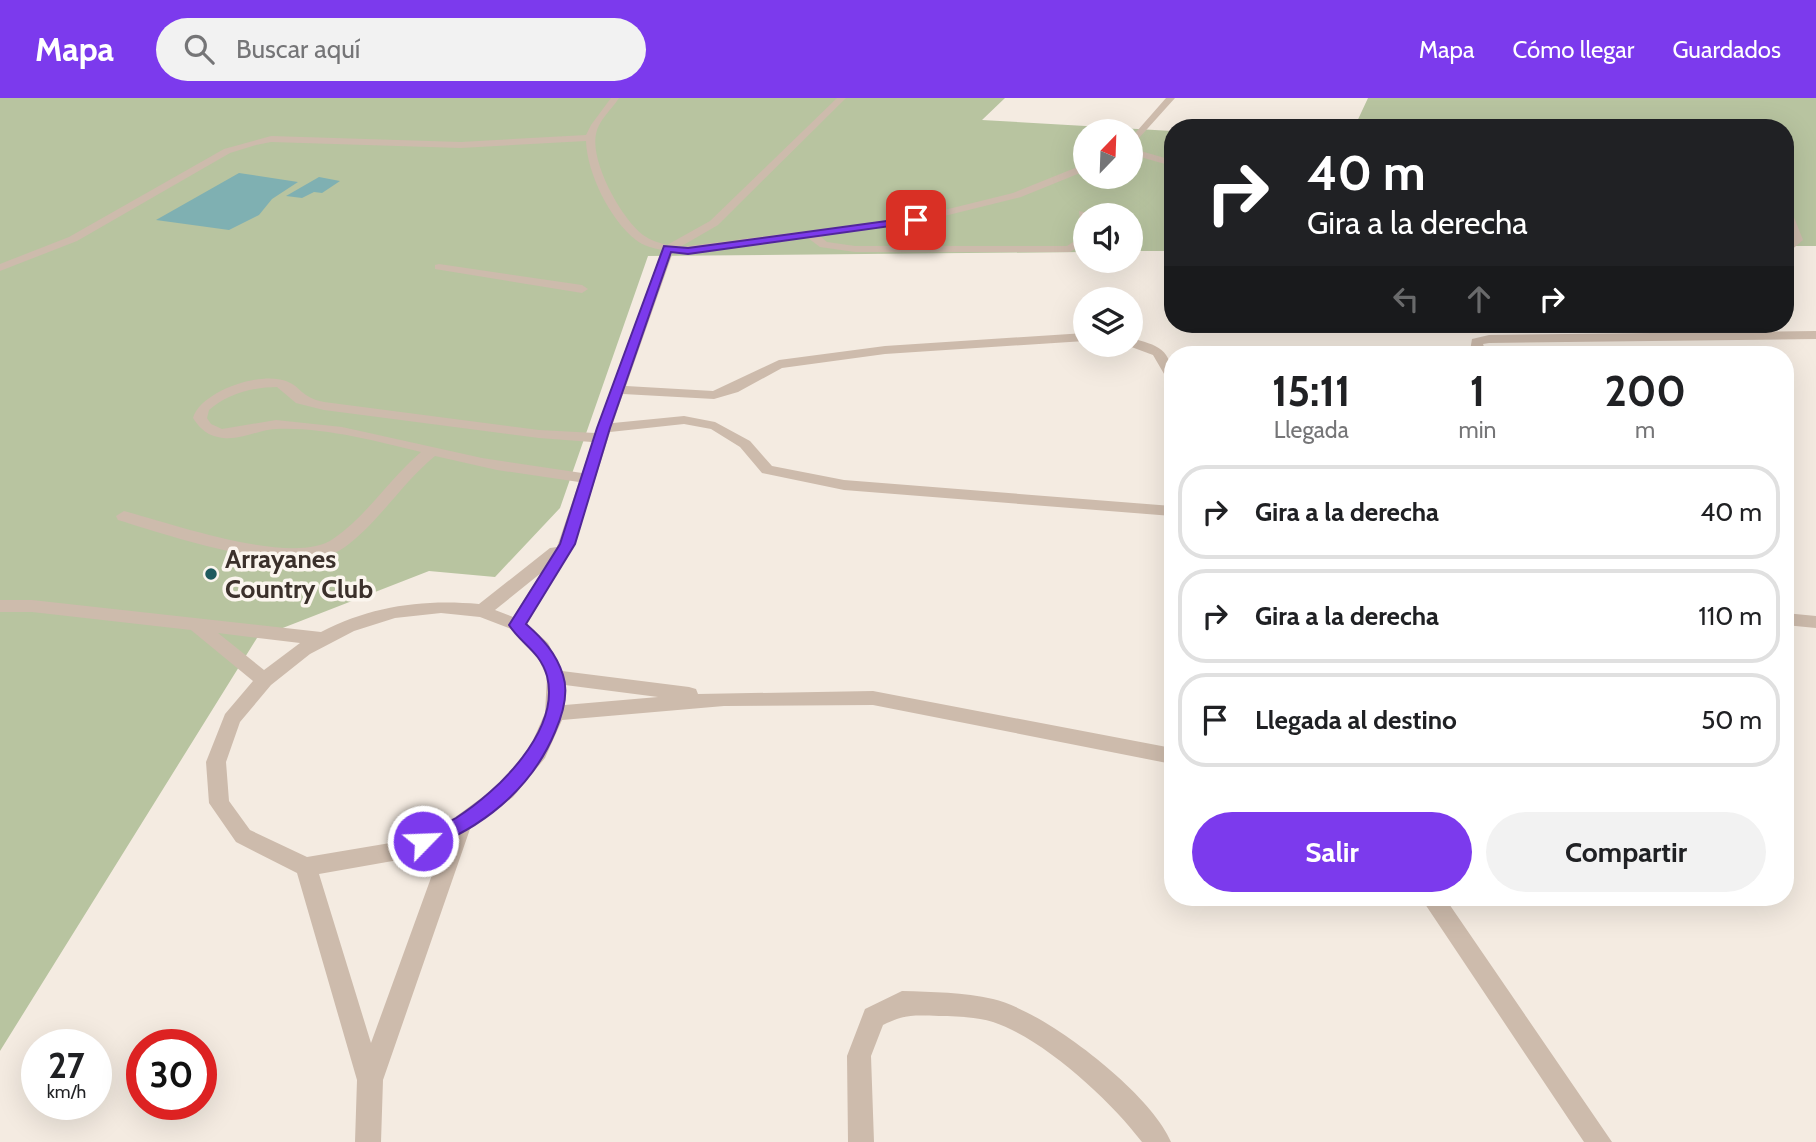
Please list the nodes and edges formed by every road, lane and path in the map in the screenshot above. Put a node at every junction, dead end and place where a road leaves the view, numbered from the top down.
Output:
1 (615, 98) edge
2 (842, 98) edge
3 (1171, 98) edge
4 (1143, 130) edge
5 (592, 138) junction
6 (1143, 155) edge
7 (1164, 161) edge
8 (1073, 172) edge
9 (810, 234) junction
10 (1073, 247) edge
11 (667, 249) junction
12 (439, 267) dead end
13 (0, 268) edge
14 (582, 289) dead end
15 (1816, 335) edge
16 (1073, 338) edge
17 (1143, 345) edge
18 (1477, 346) edge
19 (1164, 356) edge
20 (617, 390) junction
21 (364, 410) junction
22 (342, 432) junction
23 (602, 433) junction
24 (433, 450) junction
25 (588, 479) junction
26 (1164, 511) edge
27 (124, 516) dead end
28 (567, 544) junction
29 (0, 606) edge
30 (482, 611) junction
31 (196, 625) junction
32 (517, 625) junction
33 (324, 639) junction
34 (556, 677) junction
35 (264, 680) junction
36 (724, 699) junction
37 (555, 713) junction
38 (1164, 754) edge
39 (461, 824) junction
40 (306, 867) junction
41 (1437, 906) edge
42 (370, 1080) junction
43 (368, 1142) edge
44 (861, 1142) edge
45 (1158, 1142) edge
46 (1599, 1142) edge

1 - 5 street
2 - 11 street
3 - 4 street
5 - 11 street
5 - 13 street
6 - 7 street
8 - 9 street
9 - 10 street
9 - 11 street
11 - 20 street
12 - 14 street
15 - 18 street
16 - 20 street
17 - 19 street
20 - 23 street
21 - 22 street
21 - 22 street
21 - 23 street
22 - 24 street
23 - 25 street
23 - 26 street
24 - 25 street
24 - 27 street
25 - 28 street
28 - 30 street
28 - 32 street
29 - 31 street
30 - 32 street
30 - 33 street
31 - 33 street
31 - 35 street
32 - 34 street
33 - 35 street
34 - 36 street
34 - 37 street
35 - 40 street
36 - 37 street
36 - 38 street
37 - 39 street
39 - 40 street
39 - 42 street
40 - 42 street
41 - 46 street
42 - 43 street
44 - 45 street

